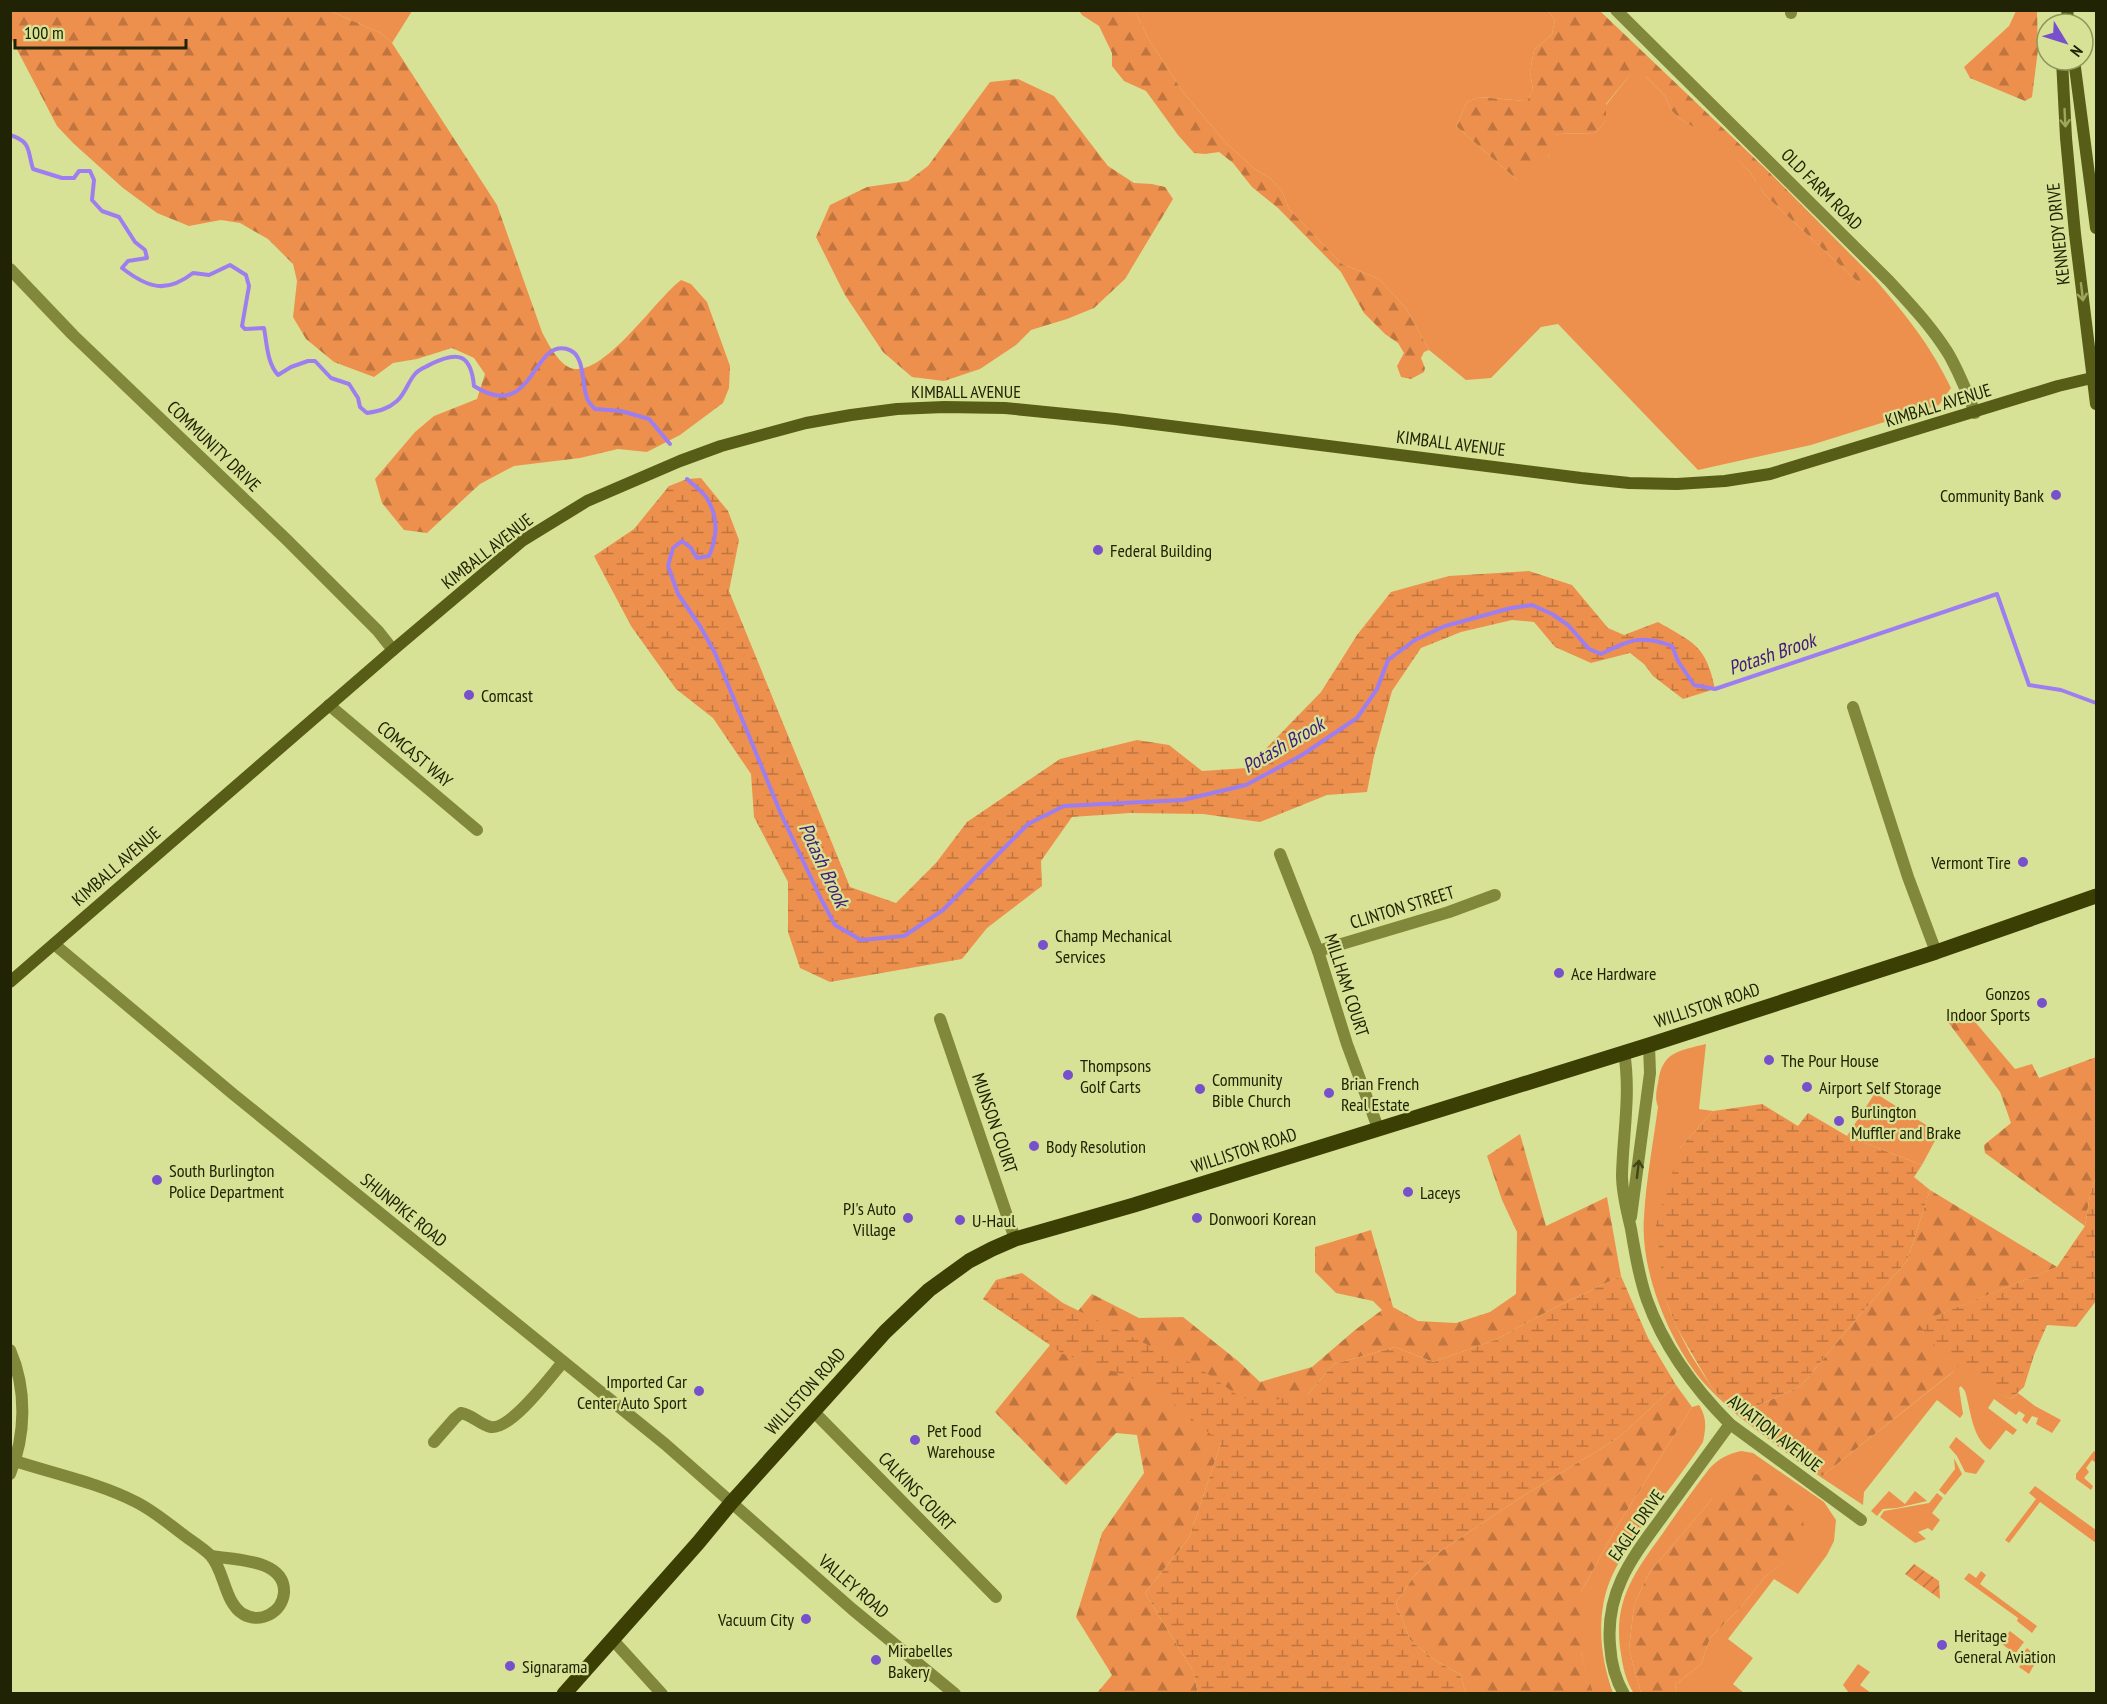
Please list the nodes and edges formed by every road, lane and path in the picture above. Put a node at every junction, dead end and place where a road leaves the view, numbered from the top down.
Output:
1 (1616, 10) edge
2 (2063, 72) edge
3 (2076, 72) edge
4 (2097, 228) edge
5 (10, 269) edge
6 (2094, 377) edge
7 (2097, 404) edge
8 (1975, 412) junction
9 (393, 650) junction
10 (329, 705) junction
11 (1853, 707) dead end
12 (477, 830) dead end
13 (1280, 854) dead end
14 (1495, 895) dead end
15 (2097, 896) edge
16 (54, 944) junction
17 (1318, 951) junction
18 (1936, 952) junction
19 (10, 982) edge
20 (940, 1019) dead end
21 (1649, 1045) junction
22 (1624, 1052) junction
23 (1378, 1128) junction
24 (1630, 1227) junction
25 (1015, 1239) junction
26 (10, 1350) edge
27 (563, 1362) junction
28 (813, 1411) junction
29 (1730, 1424) junction
30 (434, 1442) dead end
31 (15, 1461) junction
32 (10, 1474) edge
33 (731, 1503) junction
34 (1861, 1520) dead end
35 (211, 1556) junction
36 (996, 1597) dead end
37 (612, 1639) junction
38 (564, 1694) edge
39 (662, 1694) edge
40 (955, 1694) edge
41 (1624, 1694) edge

1 - 8 street, OLD FARM ROAD
2 -> 6 main road, KENNEDY DRIVE
3 - 4 main road
5 - 9 street, COMMUNITY DRIVE
6 - 7 main road, KENNEDY DRIVE
6 - 8 main road, KIMBALL AVENUE
8 - 9 main road, KIMBALL AVENUE
9 - 10 main road, KIMBALL AVENUE
10 - 12 street, COMCAST WAY
10 - 16 main road, KIMBALL AVENUE
11 - 18 street
13 - 17 street, MILLHAM COURT
14 - 17 street, CLINTON STREET
15 - 18 main road, WILLISTON ROAD
16 - 19 main road, KIMBALL AVENUE
16 - 27 street, SHUNPIKE ROAD
17 - 23 street, MILLHAM COURT
18 - 21 main road, WILLISTON ROAD
20 - 25 street, MUNSON COURT
21 - 22 main road, WILLISTON ROAD
24 -> 21 street, AVIATION AVENUE
22 - 23 main road, WILLISTON ROAD
22 - 24 street, AVIATION AVENUE
23 - 25 main road, WILLISTON ROAD
24 - 29 street, AVIATION AVENUE
25 - 28 main road, WILLISTON ROAD
26 - 31 street
27 - 30 street
27 - 33 street, SHUNPIKE ROAD
28 - 33 main road, WILLISTON ROAD
28 - 36 street, CALKINS COURT
29 - 34 street, AVIATION AVENUE
29 - 41 street, EAGLE DRIVE
31 - 32 street
31 - 35 street
33 - 37 main road, WILLISTON ROAD
33 - 40 street, VALLEY ROAD
35 - 35 street
37 - 38 main road, WILLISTON ROAD
37 - 39 street

